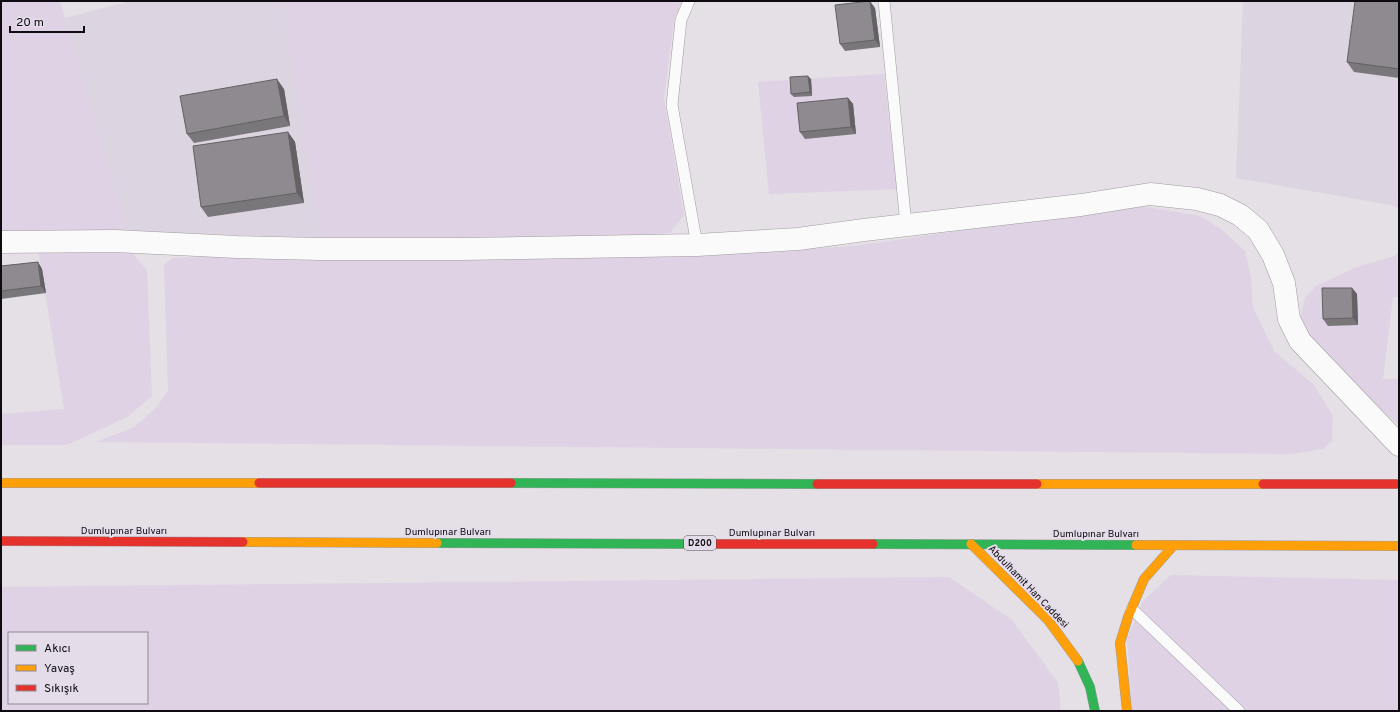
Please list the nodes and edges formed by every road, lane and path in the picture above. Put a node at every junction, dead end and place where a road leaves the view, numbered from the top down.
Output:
1 (689, 1) edge
2 (884, 1) edge
3 (906, 225) junction
4 (1, 242) edge
5 (697, 245) junction
6 (1399, 445) edge
7 (1, 483) edge
8 (1399, 484) edge
9 (1, 541) edge
10 (971, 544) junction
11 (1174, 545) junction
12 (1399, 546) edge
13 (1132, 609) junction
14 (1096, 711) edge
15 (1128, 711) edge
16 (1239, 711) edge

1 - 5 lane
2 - 3 lane
3 - 5 street
3 - 6 street
4 - 5 street
7 - 8 main road
9 - 10 main road, Dumlupınar Bulvarı / D200
10 - 11 main road, Dumlupınar Bulvarı / D200
10 - 14 main road, Abdulhamit Han Caddesi
11 - 12 main road, Dumlupınar Bulvarı / D200
11 - 13 main road
13 - 15 main road
13 - 16 lane

